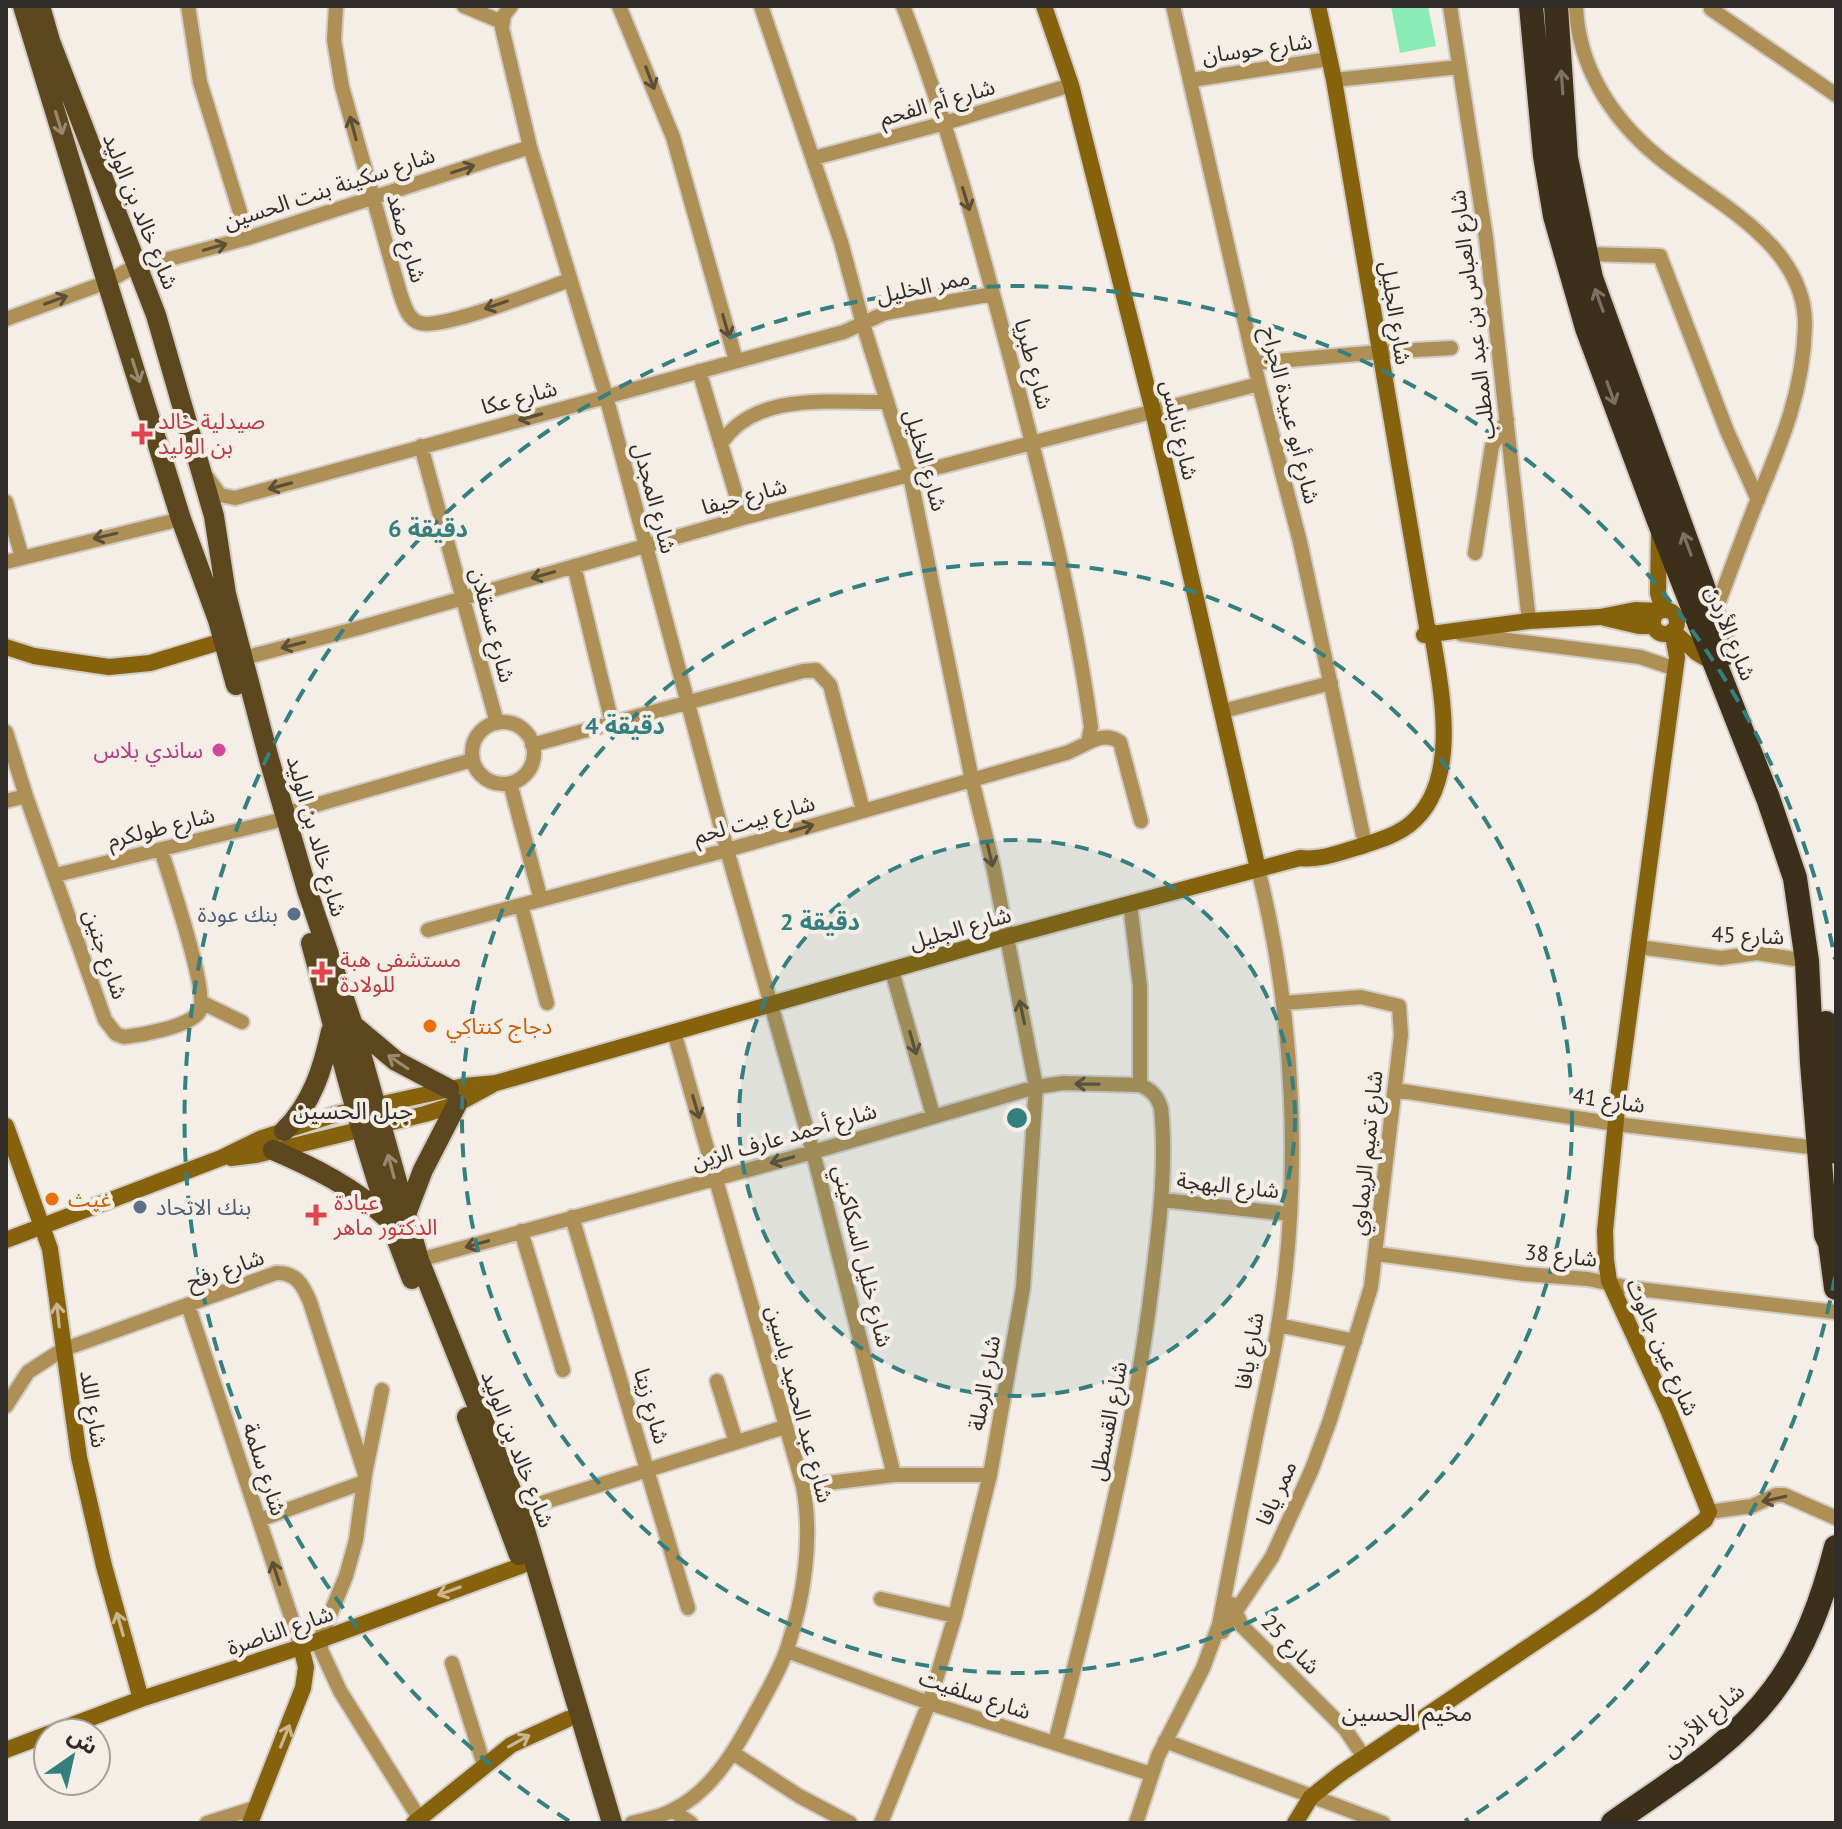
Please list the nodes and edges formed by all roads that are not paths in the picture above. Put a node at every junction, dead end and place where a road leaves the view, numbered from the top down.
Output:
1 (15, 6) edge
2 (23, 6) edge
3 (40, 6) edge
4 (48, 6) edge
5 (188, 6) edge
6 (336, 6) edge
7 (464, 6) edge
8 (511, 6) edge
9 (619, 6) edge
10 (761, 6) edge
11 (903, 6) edge
12 (1044, 6) edge
13 (1173, 6) edge
14 (1318, 6) edge
15 (1450, 6) edge
16 (1531, 6) edge
17 (1556, 6) edge
18 (1576, 6) edge
19 (1712, 6) edge
20 (502, 22) junction
21 (43, 44) junction
22 (1329, 59) junction
23 (1459, 67) junction
24 (1191, 80) junction
25 (1334, 80) junction
26 (1071, 85) junction
27 (1836, 95) edge
28 (945, 123) junction
29 (1555, 142) junction
30 (530, 147) junction
31 (814, 158) junction
32 (373, 198) junction
33 (248, 238) junction
34 (128, 246) junction
35 (1585, 254) junction
36 (100, 257) junction
37 (140, 268) junction
38 (570, 280) junction
39 (107, 282) junction
40 (993, 294) junction
41 (6, 319) edge
42 (863, 324) junction
43 (1451, 348) dead end
44 (1380, 352) junction
45 (736, 361) junction
46 (1254, 363) junction
47 (699, 371) junction
48 (1259, 384) junction
49 (606, 396) junction
50 (887, 402) junction
51 (1153, 411) junction
52 (1507, 420) junction
53 (722, 442) junction
54 (1033, 443) junction
55 (421, 446) junction
56 (200, 467) junction
57 (910, 475) junction
58 (1758, 500) junction
59 (6, 502) edge
60 (214, 516) junction
61 (743, 518) junction
62 (181, 519) junction
63 (1659, 521) junction
64 (645, 546) junction
65 (1475, 553) dead end
66 (22, 557) junction
67 (6, 562) edge
68 (574, 566) junction
69 (463, 598) junction
70 (1714, 615) junction
71 (1529, 621) junction
72 (1664, 624) junction
73 (1432, 632) junction
74 (223, 641) junction
75 (6, 647) edge
76 (243, 658) junction
77 (1715, 664) junction
78 (1673, 670) junction
79 (1331, 683) junction
80 (687, 701) junction
81 (1223, 711) junction
82 (497, 723) junction
83 (612, 723) junction
84 (6, 732) edge
85 (1088, 742) junction
86 (532, 745) junction
87 (472, 760) junction
88 (972, 780) junction
89 (510, 783) junction
90 (26, 796) junction
91 (6, 801) edge
92 (863, 810) junction
93 (280, 817) junction
94 (1141, 821) dead end
95 (1363, 835) junction
96 (161, 850) junction
97 (727, 850) junction
98 (1300, 858) junction
99 (1258, 869) junction
100 (56, 875) junction
101 (541, 900) junction
102 (1130, 904) junction
103 (521, 905) junction
104 (428, 930) dead end
105 (1006, 937) junction
106 (1639, 947) junction
107 (1807, 961) junction
108 (892, 971) junction
109 (203, 1003) junction
110 (547, 1003) dead end
111 (1284, 1003) junction
112 (772, 1004) junction
113 (242, 1022) dead end
114 (342, 1026) junction
115 (674, 1032) junction
116 (1140, 1085) junction
117 (1036, 1087) junction
118 (1395, 1090) junction
119 (453, 1096) junction
120 (933, 1115) junction
121 (368, 1117) junction
122 (1616, 1124) junction
123 (6, 1126) edge
124 (284, 1131) junction
125 (273, 1150) junction
126 (1827, 1150) edge
127 (813, 1152) junction
128 (221, 1158) junction
129 (717, 1178) junction
130 (1162, 1200) junction
131 (1289, 1214) junction
132 (572, 1217) junction
133 (396, 1218) junction
134 (43, 1225) junction
135 (521, 1231) junction
136 (6, 1240) edge
137 (1377, 1254) junction
138 (419, 1260) junction
139 (1834, 1266) edge
140 (1610, 1283) junction
141 (188, 1305) junction
142 (1836, 1312) edge
143 (1278, 1325) junction
144 (1355, 1341) junction
145 (62, 1350) junction
146 (563, 1370) dead end
147 (717, 1381) dead end
148 (382, 1390) dead end
149 (6, 1406) edge
150 (785, 1427) junction
151 (736, 1442) junction
152 (647, 1469) junction
153 (894, 1475) junction
154 (990, 1475) junction
155 (365, 1478) junction
156 (803, 1486) junction
157 (519, 1510) junction
158 (1709, 1512) junction
159 (1836, 1518) edge
160 (259, 1520) junction
161 (1836, 1547) edge
162 (523, 1565) junction
163 (1836, 1584) edge
164 (1225, 1593) junction
165 (881, 1599) dead end
166 (688, 1608) dead end
167 (1236, 1609) junction
168 (955, 1616) junction
169 (321, 1640) junction
170 (301, 1647) junction
171 (1212, 1649) junction
172 (787, 1651) junction
173 (452, 1663) dead end
174 (141, 1699) junction
175 (929, 1703) junction
176 (94, 1717) edge
177 (568, 1719) junction
178 (32, 1741) edge
179 (1165, 1741) junction
180 (1055, 1743) junction
181 (6, 1750) edge
182 (733, 1753) junction
183 (1364, 1757) junction
184 (484, 1765) junction
185 (1151, 1774) junction
186 (1311, 1797) junction
187 (673, 1811) junction
188 (253, 1816) edge
189 (416, 1821) edge
190 (207, 1823) edge
191 (598, 1823) edge
192 (612, 1823) edge
193 (632, 1823) edge
194 (691, 1823) edge
195 (850, 1823) edge
196 (881, 1823) edge
197 (1136, 1823) edge
198 (1295, 1823) edge
199 (1383, 1823) edge
200 (1613, 1823) edge
201 (1632, 1823) edge

1 - 21 street, شارع خالد بن الوليد
2 - 21 main road, شارع خالد بن الوليد
3 - 21 main road, شارع خالد بن الوليد
4 - 21 street, شارع خالد بن الوليد
5 - 33 street
32 -> 6 street, شارع صفد
7 - 20 street
8 - 20 street
9 -> 45 street
10 - 31 street, شارع الخليل
11 - 28 street, شارع طبريا
12 - 26 street, شارع نابلس
13 - 24 street, شارع أبو عبيدة الجراح
14 - 22 street, شارع الجليل
15 - 23 street, شارع العباس بن عبد المطلب
16 - 29 highway, شارع الأردن
29 -> 17 highway, شارع الأردن
18 - 58 street
19 - 27 street
20 - 30 street, شارع المجدل
21 - 34 main road, شارع خالد بن الوليد
21 -> 36 main road, شارع خالد بن الوليد
22 - 24 street, شارع حوسان
22 - 25 street, شارع الجليل
23 - 25 street
23 - 52 street, شارع العباس بن عبد المطلب
24 - 46 street, شارع أبو عبيدة الجراح
25 - 44 street, شارع الجليل
26 - 28 street, شارع أم الفحم
26 - 51 street, شارع نابلس
28 - 31 street, شارع أم الفحم
28 -> 40 street, شارع طبريا
29 - 35 highway, شارع الأردن
29 -> 63 highway, شارع الأردن
32 -> 30 street, شارع سكينة بنت الحسين
30 - 38 street, شارع المجدل
31 - 42 street, شارع الخليل
32 - 33 street, شارع سكينة بنت الحسين
38 -> 32 street, شارع صفد
37 -> 33 street, شارع سكينة بنت الحسين
34 - 36 main road
34 - 37 main road, شارع خالد بن الوليد
35 - 58 street
70 -> 35 highway, شارع الأردن
36 - 39 main road, شارع خالد بن الوليد
37 - 39 street, شارع سكينة بنت الحسين
37 - 56 main road, شارع خالد بن الوليد
38 - 49 street, شارع المجدل
41 -> 39 street, شارع سكينة بنت الحسين
39 -> 62 main road, شارع خالد بن الوليد
40 - 42 street, ممر الخليل
40 - 54 street, شارع طبريا
42 - 45 street, شارع عكا
42 - 50 street, شارع الخليل
43 - 44 street
44 - 46 street
44 - 73 street, شارع الجليل
45 - 47 street, شارع عكا
46 - 48 street, شارع أبو عبيدة الجراح
47 - 49 street, شارع عكا
47 - 53 street
48 - 51 street, شارع حيفا
48 - 79 street, شارع أبو عبيدة الجراح
49 -> 55 street, شارع عكا
49 - 64 street, شارع المجدل
50 - 53 street
50 - 57 street, شارع الخليل
51 - 54 street, شارع حيفا
51 - 81 street, شارع نابلس
52 - 65 street
52 - 71 street, شارع العباس بن عبد المطلب
53 - 61 street
54 - 57 street, شارع حيفا
54 - 85 street, شارع طبريا
55 -> 56 street, شارع عكا
55 - 69 street, شارع عسقلان
56 - 60 main road, شارع خالد بن الوليد
57 - 61 street, شارع حيفا
57 - 88 street, شارع الخليل
58 - 70 street
59 - 66 street
60 - 62 main road
60 - 76 main road, شارع خالد بن الوليد
61 - 64 street, شارع حيفا
62 -> 66 street
62 - 74 main road, شارع خالد بن الوليد
63 - 72 street, شارع عين جالوت
63 - 77 highway, شارع الأردن
64 - 68 street, شارع حيفا
64 - 80 street, شارع المجدل
66 - 67 street
68 -> 69 street, شارع حيفا
68 - 83 street
69 -> 76 street, شارع حيفا
69 - 82 street, شارع عسقلان
70 - 126 highway, شارع الأردن
71 - 72 street
71 - 73 street
72 - 77 street
72 - 78 street, شارع عين جالوت
73 - 78 street
73 - 95 street, شارع الجليل
73 - 98 street, شارع الجليل
74 - 75 street
74 - 93 main road, شارع خالد بن الوليد
76 - 93 main road, شارع خالد بن الوليد
77 - 107 highway, شارع الأردن
78 - 106 street, شارع عين جالوت
79 - 81 street
79 - 95 street, شارع أبو عبيدة الجراح
80 - 83 street
80 - 92 street
80 - 97 street, شارع المجدل
81 - 99 street, شارع نابلس
82 - 86 street
82 - 87 street
83 - 86 street
84 - 90 street, شارع جنين
85 - 88 street, شارع بيت لحم
85 - 94 street
86 - 89 street
87 - 89 street
87 - 93 street, شارع طولكرم
88 - 92 street, شارع بيت لحم
88 -> 105 street, شارع الخليل
89 - 101 street
90 - 91 street
90 - 100 street, شارع جنين
97 -> 92 street, شارع بيت لحم
93 - 96 street, شارع طولكرم
93 - 114 main road, شارع خالد بن الوليد
95 - 98 street, شارع الجليل
96 - 100 street, شارع طولكرم
96 - 109 street
97 - 101 street, شارع بيت لحم
97 - 112 street, شارع المجدل
98 - 99 street, شارع الجليل
99 - 102 street, شارع الجليل
99 - 111 street, شارع يافا
100 - 109 street, شارع جنين
101 - 103 street, شارع بيت لحم
102 - 105 street, شارع الجليل
102 - 116 street
103 - 104 street, شارع بيت لحم
103 - 110 street
105 - 108 street, شارع الجليل
117 -> 105 street, شارع الرملة
106 - 107 street, شارع 45
106 - 122 street, شارع عين جالوت
107 - 126 highway, شارع الأردن
108 - 112 street, شارع الجليل
108 -> 120 street
109 - 113 street
111 - 118 street, شارع تميم الريماوي
111 - 131 street, شارع يافا
112 - 115 street, شارع الجليل
112 - 127 street, شارع خليل السكاكيني
119 -> 114 main road
114 - 121 main road, شارع خالد بن الوليد
114 - 124 main road
115 - 119 street, شارع الجليل
115 -> 129 street, شارع عبد الحميد ياسين
116 -> 117 street, شارع أحمد عارف الزين
116 - 130 street, شارع القسطل
117 - 120 street, شارع أحمد عارف الزين
117 - 154 street, شارع الرملة
118 - 122 street, شارع 41
118 - 137 street, شارع تميم الريماوي
119 - 121 street, شارع الجليل
119 - 133 main road
120 - 127 street, شارع أحمد عارف الزين
121 - 124 street
121 - 125 street
121 - 133 main road, شارع خالد بن الوليد
122 - 126 street, شارع 41
122 - 140 street, شارع عين جالوت
123 - 134 street, شارع اللد
124 - 128 street
125 - 128 street
125 - 133 main road
126 - 139 highway, شارع الأردن
127 -> 129 street, شارع أحمد عارف الزين
127 - 153 street, شارع خليل السكاكيني
128 - 134 street
129 - 132 street, شارع أحمد عارف الزين
129 - 150 street, شارع عبد الحميد ياسين
130 - 131 street, شارع البهجة
130 - 180 street, شارع القسطل
131 - 143 street, شارع يافا
132 - 135 street, شارع أحمد عارف الزين
132 - 152 street, شارع زيتا
133 - 138 main road, شارع خالد بن الوليد
133 - 162 main road, شارع خالد بن الوليد
134 - 136 street
145 -> 134 street, شارع اللد
135 -> 138 street, شارع أحمد عارف الزين
135 - 146 street
137 - 140 street, شارع 38
137 - 144 street, شارع تميم الريماوي
138 - 157 main road, شارع خالد بن الوليد
140 - 142 street, شارع 38
140 - 158 street, شارع عين جالوت
141 - 145 street, شارع رفح
141 - 155 street, شارع رفح
141 - 160 street, شارع سلمة
143 - 144 street
143 - 164 street, شارع يافا
144 - 167 street, ممر يافا
145 - 149 street, شارع رفح
174 -> 145 street, شارع اللد
147 - 151 street
148 - 155 street
150 - 151 street
150 - 156 street, شارع عبد الحميد ياسين
151 - 152 street
152 - 157 street
152 - 166 street, شارع زيتا
153 - 154 street
153 - 156 street
154 - 168 street, شارع الرملة
155 - 160 street
155 - 169 street
156 - 172 street, شارع عبد الحميد ياسين
157 - 192 main road, شارع خالد بن الوليد
159 -> 158 street
158 - 183 street
170 -> 160 street, شارع سلمة
161 - 200 highway, شارع الأردن
162 -> 169 street, شارع الناصرة
162 - 177 main road, شارع خالد بن الوليد
163 - 201 highway, شارع الأردن
164 - 167 street, شارع 25
164 - 171 street, شارع يافا
165 - 168 street
167 - 171 street, ممر يافا
167 - 183 street, شارع 25
168 - 175 street, شارع الرملة
169 - 170 street, شارع الناصرة
169 - 189 street
170 - 174 street, شارع الناصرة
188 -> 170 street
171 - 179 street, شارع يافا
172 - 175 street, شارع سلفيت
172 - 182 street, شارع عبد الحميد ياسين
173 - 184 street
174 - 176 street, شارع الناصرة
175 - 180 street, شارع سلفيت
175 - 196 street, شارع الرملة
184 -> 177 street
177 - 191 main road, شارع خالد بن الوليد
178 - 181 street, شارع الناصرة
179 - 185 street, شارع يافا
179 - 186 street
180 - 185 street, شارع سلفيت
182 - 187 street, شارع عبد الحميد ياسين
182 - 195 street
183 - 186 street
184 - 189 street
185 - 197 street, شارع يافا
186 - 198 street
186 - 199 street
187 - 193 street, شارع عبد الحميد ياسين
187 - 194 street
188 - 190 street

